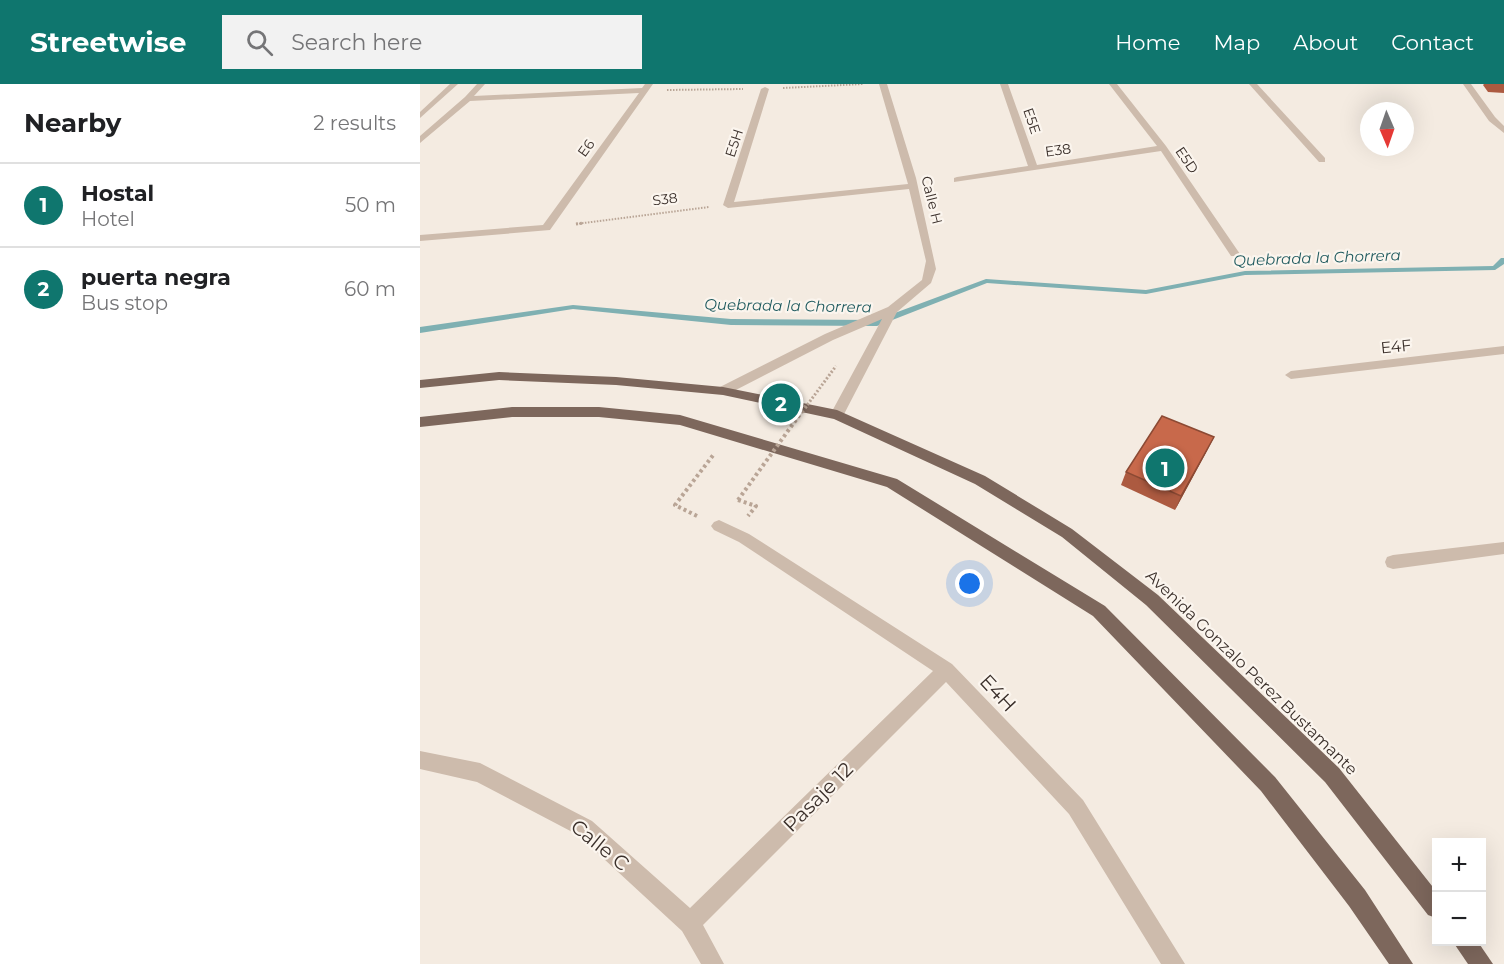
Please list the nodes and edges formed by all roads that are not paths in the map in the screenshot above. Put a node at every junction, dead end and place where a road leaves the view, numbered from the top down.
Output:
1 (454, 84) edge
2 (481, 84) edge
3 (883, 84) edge
4 (1004, 84) edge
5 (1113, 84) edge
6 (1253, 84) edge
7 (1467, 84) edge
8 (647, 87) edge
9 (765, 89) dead end
10 (468, 99) junction
11 (420, 116) edge
12 (1504, 130) edge
13 (420, 140) edge
14 (1163, 148) junction
15 (1322, 160) dead end
16 (1033, 167) junction
17 (957, 180) dead end
18 (913, 186) junction
19 (420, 238) edge
20 (1235, 254) dead end
21 (892, 310) junction
22 (1504, 350) edge
23 (1291, 375) dead end
24 (420, 384) edge
25 (723, 390) junction
26 (837, 416) junction
27 (420, 422) edge
28 (719, 526) dead end
29 (1504, 548) edge
30 (1393, 562) dead end
31 (946, 670) junction
32 (420, 760) edge
33 (1432, 901) edge
34 (690, 923) junction
35 (1467, 946) edge
36 (713, 964) edge
37 (1174, 964) edge
38 (1402, 964) edge
39 (1482, 964) edge

1 - 11 street
2 - 10 street
3 - 18 street, Calle H
4 - 16 street, E5E
5 - 14 street, E5D
6 - 15 street
7 - 12 street
8 - 10 street
8 - 19 street, E6
9 - 18 street, E5H
10 - 13 street
14 - 16 street, E38
14 - 20 street, E5D
16 - 17 street, E38
18 - 21 street, Calle H
21 - 25 street, Calle H
21 - 26 street, Calle H
22 - 23 street, E4F
24 - 25 main road, Avenida Gonzalo Perez Bustamante
25 - 26 main road, Avenida Gonzalo Perez Bustamante
26 - 33 main road, Avenida Gonzalo Perez Bustamante
27 - 38 main road
28 - 31 street, E4H
29 - 30 street
31 - 34 street, Pasaje 12
31 - 37 street, E4H
32 - 34 street, Calle C
34 - 36 street, Calle C
35 - 39 main road

